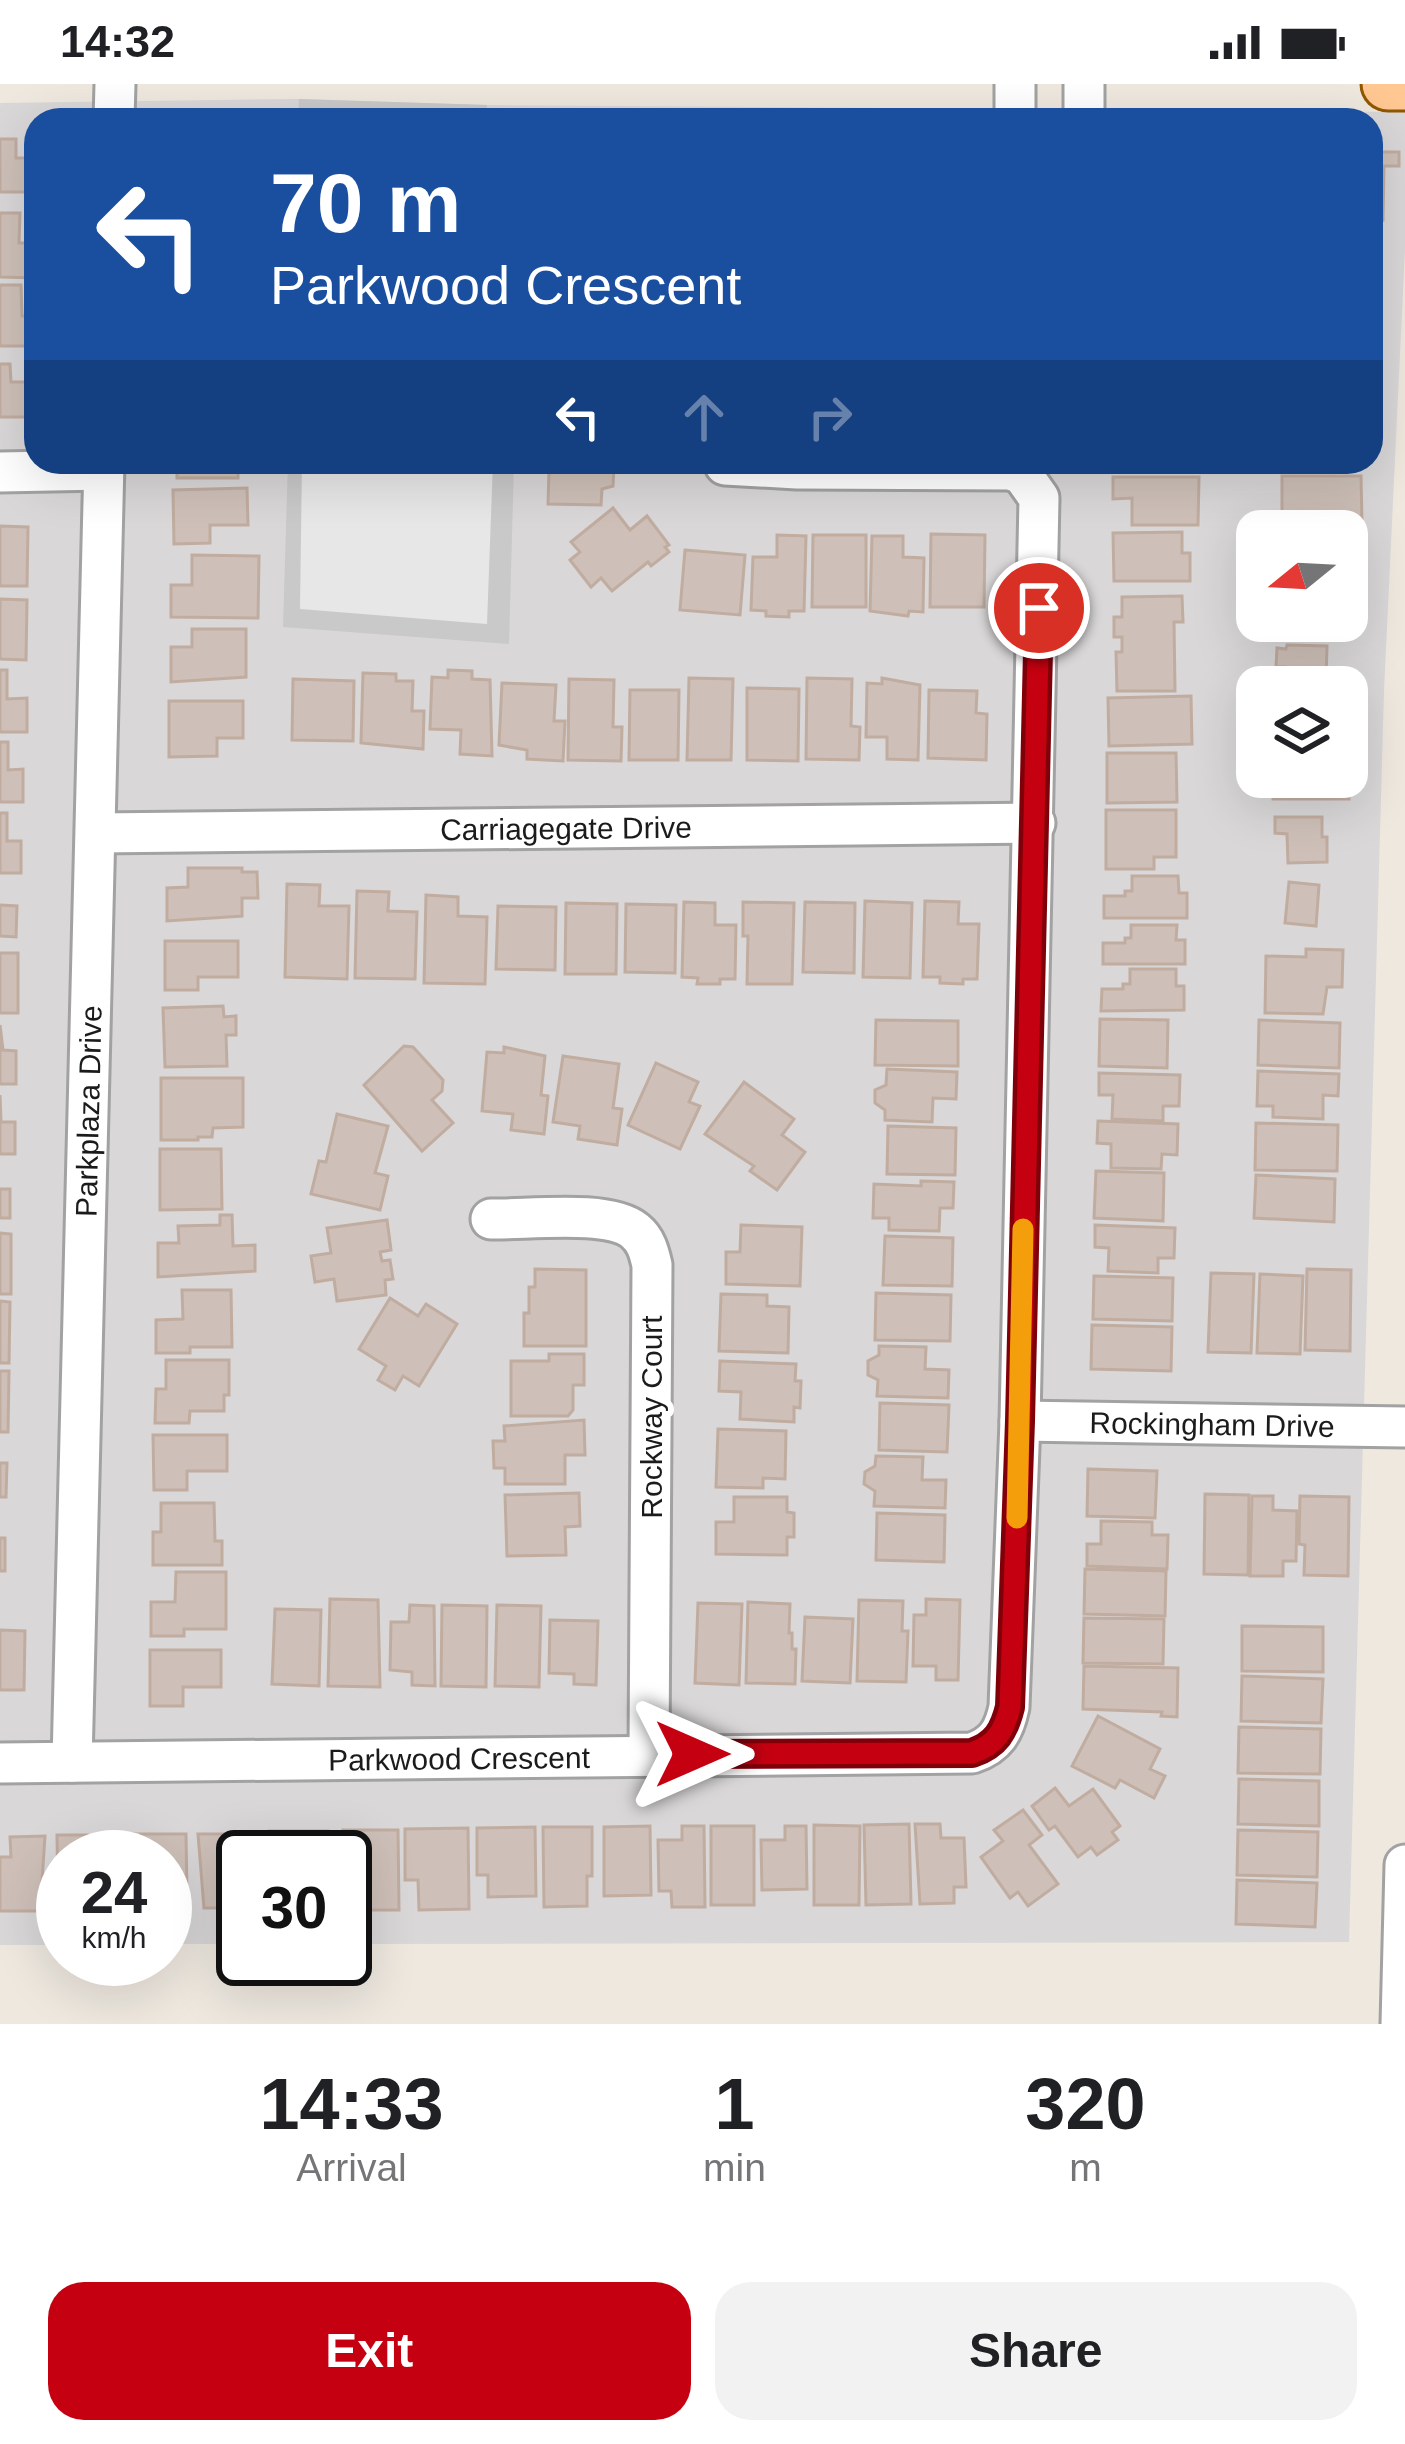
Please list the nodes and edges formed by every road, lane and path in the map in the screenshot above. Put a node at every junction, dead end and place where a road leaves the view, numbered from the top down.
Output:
1 (1388, 84) edge
2 (1405, 84) edge
3 (104, 474) edge
4 (1016, 474) edge
5 (1035, 823) junction
6 (98, 833) junction
7 (491, 1219) dead end
8 (1020, 1421) junction
9 (1405, 1427) edge
10 (649, 1754) junction
11 (72, 1762) junction
12 (0, 1763) edge
13 (1405, 1865) edge
14 (1403, 1933) edge
15 (1382, 2024) edge
16 (1401, 2024) edge

1 - 2 main road
3 - 6 street, Parkplaza Drive
4 - 5 street, Parkwood Crescent
5 - 6 street, Carriagegate Drive
5 - 8 street, Parkwood Crescent
6 - 11 street, Parkplaza Drive
7 - 10 street, Rockway Court
8 - 9 street, Rockingham Drive
8 - 10 street, Parkwood Crescent
10 - 11 street, Parkwood Crescent
11 - 12 street, Parkwood Crescent
13 - 14 street
14 - 15 street
14 - 16 street

